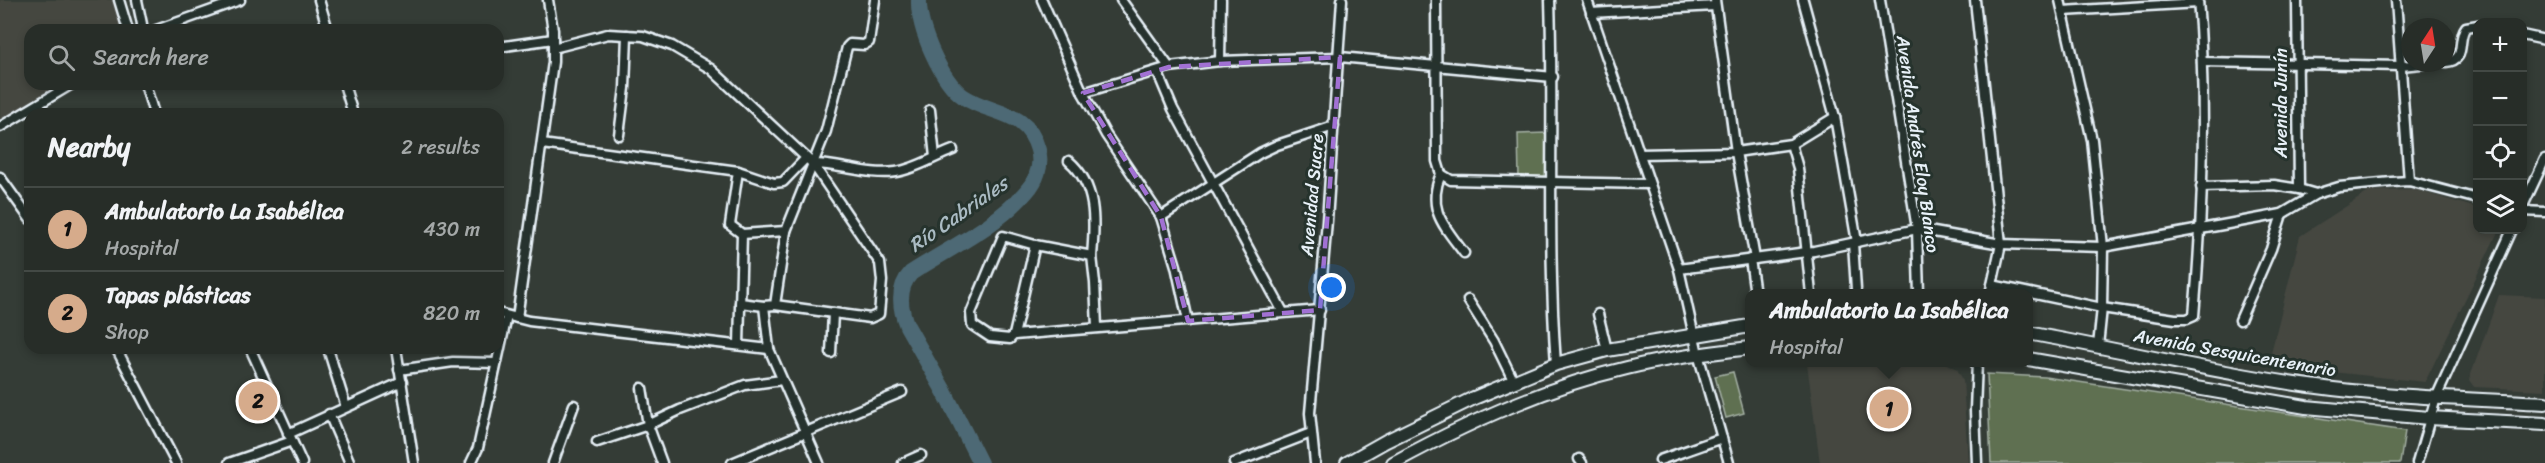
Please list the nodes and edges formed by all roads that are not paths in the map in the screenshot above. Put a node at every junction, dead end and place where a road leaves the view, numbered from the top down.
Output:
1 (119, 0) edge
2 (137, 0) edge
3 (240, 0) edge
4 (319, 0) edge
5 (548, 0) edge
6 (875, 0) edge
7 (1042, 0) edge
8 (1121, 0) edge
9 (1221, 0) edge
10 (1342, 0) edge
11 (1436, 0) edge
12 (1550, 0) edge
13 (1587, 0) edge
14 (1803, 0) edge
15 (1880, 0) edge
16 (1975, 0) edge
17 (2060, 0) edge
18 (2297, 0) edge
19 (2396, 0) edge
20 (2198, 1) edge
21 (1715, 3) edge
22 (2063, 11) junction
23 (1591, 14) junction
24 (126, 24) edge
25 (141, 24) edge
26 (173, 24) edge
27 (326, 24) edge
28 (2473, 26) edge
29 (627, 35) junction
30 (2527, 36) edge
31 (2545, 40) edge
32 (553, 43) junction
33 (504, 47) edge
34 (1340, 57) junction
35 (2455, 60) edge
36 (1220, 62) junction
37 (2202, 62) junction
38 (2298, 63) junction
39 (1434, 66) junction
40 (2401, 66) joint
41 (1169, 67) junction
42 (1157, 71) junction
43 (2401, 72) edge
44 (1553, 77) junction
45 (62, 90) edge
46 (147, 90) edge
47 (346, 90) edge
48 (1083, 93) junction
49 (32, 108) edge
50 (152, 108) edge
51 (350, 108) edge
52 (930, 111) dead end
53 (24, 113) edge
54 (1835, 117) junction
55 (1335, 126) junction
56 (0, 127) edge
57 (619, 135) dead end
58 (542, 144) junction
59 (1791, 144) junction
60 (953, 150) dead end
61 (1736, 152) junction
62 (1640, 154) junction
63 (935, 157) junction
64 (2545, 159) edge
65 (809, 161) junction
66 (1069, 161) dead end
67 (738, 171) junction
68 (1441, 174) junction
69 (0, 177) edge
70 (2409, 181) junction
71 (1551, 183) junction
72 (1648, 184) junction
73 (1214, 185) junction
74 (2201, 187) junction
75 (2299, 189) junction
76 (2316, 194) junction
77 (2473, 198) edge
78 (2527, 200) edge
79 (2527, 210) edge
80 (24, 211) edge
81 (2545, 212) edge
82 (2282, 214) junction
83 (1161, 217) junction
84 (2202, 228) junction
85 (1917, 229) junction
86 (786, 231) junction
87 (742, 234) junction
88 (2510, 234) edge
89 (1855, 243) junction
90 (2001, 244) junction
91 (1035, 246) junction
92 (2103, 247) junction
93 (1805, 252) junction
94 (1464, 253) dead end
95 (1092, 256) junction
96 (1753, 259) junction
97 (1679, 269) junction
98 (1755, 289) edge
99 (1810, 289) edge
100 (1856, 289) dead end
101 (1919, 289) edge
102 (1991, 289) edge
103 (2033, 296) edge
104 (1468, 300) dead end
105 (740, 303) junction
106 (775, 305) junction
107 (764, 306) junction
108 (2102, 308) junction
109 (1320, 310) junction
110 (1283, 312) junction
111 (833, 313) junction
112 (1598, 314) dead end
113 (504, 315) edge
114 (517, 318) junction
115 (2240, 320) dead end
116 (1188, 321) junction
117 (1097, 327) junction
118 (1745, 327) edge
119 (1694, 334) junction
120 (2033, 334) edge
121 (1014, 335) junction
122 (739, 345) junction
123 (2098, 346) junction
124 (1745, 348) edge
125 (769, 349) junction
126 (1607, 350) junction
127 (831, 353) dead end
128 (119, 354) edge
129 (253, 354) edge
130 (330, 354) edge
131 (397, 354) edge
132 (497, 354) edge
133 (1698, 354) junction
134 (2033, 360) edge
135 (496, 363) junction
136 (1556, 364) junction
137 (1977, 367) edge
138 (399, 370) junction
139 (782, 380) junction
140 (402, 382) junction
141 (1514, 382) junction
142 (642, 388) dead end
143 (902, 392) dead end
144 (2436, 398) junction
145 (2545, 403) edge
146 (573, 405) dead end
147 (346, 406) junction
148 (329, 414) junction
149 (2429, 418) junction
150 (2545, 424) edge
151 (648, 425) junction
152 (806, 431) junction
153 (1311, 433) junction
154 (290, 438) junction
155 (1722, 438) junction
156 (597, 442) dead end
157 (921, 455) dead end
158 (1660, 460) dead end
159 (176, 463) edge
160 (229, 463) edge
161 (302, 463) edge
162 (350, 463) edge
163 (414, 463) edge
164 (471, 463) edge
165 (553, 463) edge
166 (662, 463) edge
167 (732, 463) edge
168 (819, 463) edge
169 (903, 463) edge
170 (1234, 463) edge
171 (1316, 463) edge
172 (1347, 463) edge
173 (1393, 463) edge
174 (1729, 463) edge
175 (1977, 463) edge
176 (2417, 463) edge

1 - 24 street
2 - 25 street
3 - 26 street
4 - 27 street
5 - 32 street
6 - 65 street
7 - 48 street
8 - 41 street
9 - 36 street
10 - 34 street, Avenidad Sucre
11 - 39 street
12 - 44 street
13 - 23 street
14 - 54 street
15 - 85 street, Avenida Andrés Eloy Blanco
16 - 90 street
17 - 22 street
18 - 38 street, Avenida Junín
19 - 40 street
20 - 22 street
20 - 37 street
21 - 23 street
21 - 61 street
22 - 92 street
23 - 62 street
28 - 35 street
29 - 32 street
29 - 57 street
29 - 65 street
30 - 31 street
32 - 33 street
32 - 58 street
34 - 36 street
34 - 39 street
34 - 55 street, Avenidad Sucre
36 - 41 street
37 - 38 street
37 - 74 street
38 - 40 street
38 - 75 street, Avenida Junín
39 - 44 street
39 - 68 street
41 - 42 street
42 - 48 street
42 - 73 street
43 - 70 street
44 - 71 street
45 - 49 street
46 - 50 street
47 - 51 street
48 - 83 street
52 - 63 street
53 - 56 street
54 - 59 street
54 - 89 street
55 - 73 street
55 - 109 street, Avenidad Sucre
58 - 67 street
58 - 114 street
59 - 61 street
59 - 93 street
60 - 63 street
61 - 62 street
61 - 96 street
62 - 72 street
63 - 65 street
64 - 78 street
65 - 67 street
65 - 86 street
65 - 111 street
66 - 95 street
67 - 87 street
68 - 71 street
68 - 94 street
69 - 80 street
70 - 76 street
70 - 77 street
71 - 72 street
71 - 136 street
72 - 97 street
73 - 83 street
73 - 110 street
74 - 75 street
74 - 84 street
75 - 76 street
76 - 82 street
79 - 81 street
82 - 84 street
82 - 115 street
83 - 116 street
84 - 92 street
84 - 108 street
85 - 89 street
85 - 90 street
85 - 101 street, Avenida Andrés Eloy Blanco
86 - 87 street
86 - 106 street
87 - 105 street
88 - 144 street
89 - 93 street
89 - 100 street
90 - 92 street
90 - 102 street
91 - 95 street
91 - 121 street
91 - 121 street
92 - 108 street
93 - 96 street
93 - 99 street
95 - 117 street
96 - 97 street
96 - 98 street
97 - 119 street
103 - 108 street
104 - 141 street
105 - 107 street
105 - 122 street
106 - 107 street
106 - 111 street
107 - 125 street
108 - 123 street
109 - 110 street
109 - 153 street, Avenidad Sucre
110 - 116 street
111 - 127 street
112 - 126 street
113 - 114 street
114 - 122 street
116 - 117 street
117 - 121 street
118 - 119 main road
119 - 126 main road
119 - 133 street
120 - 123 main road, Avenida Sesquicentenario
122 - 125 street
123 - 144 main road, Avenida Sesquicentenario
124 - 133 main road
125 - 139 street
126 - 136 main road
128 - 159 street
129 - 154 street
130 - 147 street
131 - 138 street
132 - 135 street
133 - 155 street
133 - 173 main road
134 - 149 main road
135 - 138 street
135 - 164 street
136 - 141 main road
137 - 175 street
138 - 140 street
139 - 151 street
139 - 152 street
140 - 147 street
140 - 163 street
141 - 172 main road
142 - 151 street
143 - 152 street
144 - 145 main road, Avenida Sesquicentenario
144 - 149 street
146 - 165 street
147 - 148 street
148 - 154 street
148 - 162 street
149 - 150 main road
149 - 176 street
151 - 156 street
151 - 166 street
152 - 167 street
152 - 168 street
153 - 170 street
153 - 171 street, Avenidad Sucre
154 - 160 street
154 - 161 street
155 - 158 street
155 - 174 street
157 - 169 street

